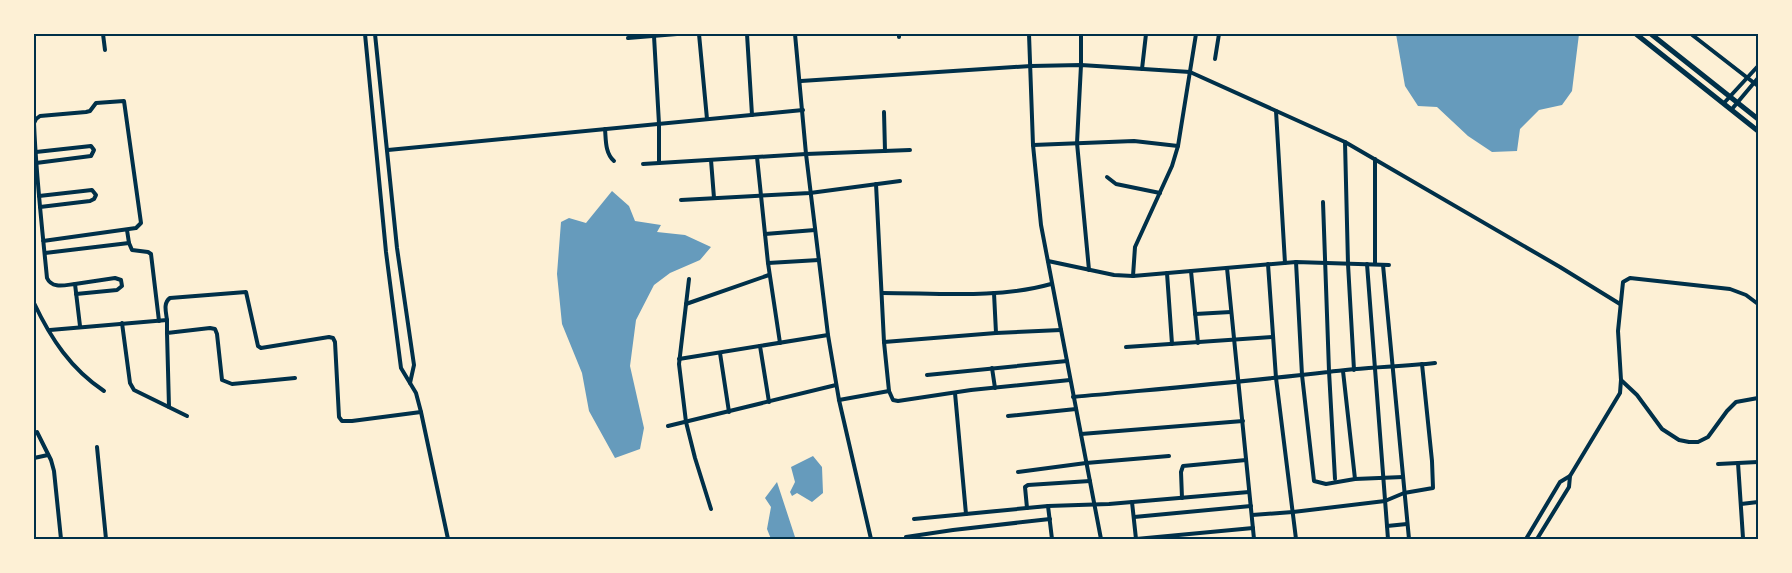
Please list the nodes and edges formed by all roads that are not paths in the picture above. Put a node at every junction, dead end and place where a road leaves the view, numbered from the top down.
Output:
1 (103, 34) edge
2 (365, 34) edge
3 (376, 34) edge
4 (677, 34) edge
5 (699, 34) edge
6 (747, 34) edge
7 (795, 34) edge
8 (1029, 34) edge
9 (1081, 34) edge
10 (1146, 34) edge
11 (1196, 34) edge
12 (1219, 34) edge
13 (1636, 34) edge
14 (1651, 34) edge
15 (1691, 34) edge
16 (654, 36) junction
17 (628, 38) dead end
18 (105, 50) dead end
19 (1215, 59) dead end
20 (1081, 64) junction
21 (1031, 66) junction
22 (1758, 66) edge
23 (1142, 69) junction
24 (1190, 72) junction
25 (1747, 78) junction
26 (1758, 78) edge
27 (800, 81) junction
28 (1754, 83) junction
29 (1758, 86) edge
30 (1730, 96) junction
31 (1737, 102) junction
32 (1724, 103) junction
33 (1732, 109) junction
34 (803, 110) junction
35 (373, 111) junction
36 (384, 111) junction
37 (1276, 111) junction
38 (884, 112) dead end
39 (752, 115) junction
40 (707, 119) junction
41 (1758, 119) edge
42 (659, 124) junction
43 (606, 129) junction
44 (1758, 131) edge
45 (34, 138) edge
46 (1345, 142) junction
47 (1077, 143) junction
48 (1033, 145) junction
49 (1178, 146) junction
50 (388, 150) junction
51 (910, 150) dead end
52 (885, 151) junction
53 (36, 152) junction
54 (806, 154) junction
55 (756, 157) junction
56 (1375, 159) junction
57 (711, 160) junction
58 (614, 161) dead end
59 (36, 163) junction
60 (659, 163) junction
61 (643, 164) dead end
62 (1108, 177) dead end
63 (900, 181) dead end
64 (876, 184) junction
65 (810, 193) junction
66 (1160, 193) junction
67 (39, 196) junction
68 (760, 196) junction
69 (714, 198) junction
70 (680, 200) dead end
71 (1323, 202) dead end
72 (40, 207) junction
73 (127, 230) junction
74 (815, 230) junction
75 (765, 234) junction
76 (43, 241) junction
77 (129, 242) junction
78 (45, 253) junction
79 (819, 260) junction
80 (1048, 261) junction
81 (1296, 262) junction
82 (1285, 263) junction
83 (1325, 263) junction
84 (768, 264) junction
85 (1268, 264) junction
86 (1348, 264) junction
87 (1367, 264) junction
88 (1376, 264) junction
89 (1383, 265) junction
90 (1389, 265) dead end
91 (1227, 268) junction
92 (1089, 270) junction
93 (1191, 271) junction
94 (1167, 273) junction
95 (769, 276) junction
96 (1133, 276) junction
97 (689, 279) dead end
98 (75, 284) junction
99 (1052, 284) junction
100 (882, 293) junction
101 (994, 293) junction
102 (76, 294) junction
103 (34, 302) edge
104 (686, 304) junction
105 (1620, 304) junction
106 (1758, 304) edge
107 (1231, 312) junction
108 (1195, 314) junction
109 (167, 320) junction
110 (159, 321) junction
111 (122, 323) junction
112 (80, 326) junction
113 (50, 330) junction
114 (1061, 330) junction
115 (167, 333) junction
116 (996, 333) junction
117 (828, 335) junction
118 (1273, 337) junction
119 (1233, 340) junction
120 (884, 342) junction
121 (780, 343) junction
122 (1198, 343) junction
123 (1172, 344) junction
124 (760, 346) junction
125 (1126, 347) dead end
126 (720, 353) junction
127 (680, 359) junction
128 (1067, 361) junction
129 (1434, 363) dead end
130 (1422, 364) junction
131 (992, 368) junction
132 (1393, 368) junction
133 (1375, 369) junction
134 (1354, 370) junction
135 (1344, 371) junction
136 (1329, 372) junction
137 (927, 375) dead end
138 (1302, 376) junction
139 (295, 378) dead end
140 (1276, 378) junction
141 (1070, 380) junction
142 (1621, 380) junction
143 (1237, 382) junction
144 (410, 383) junction
145 (836, 386) junction
146 (996, 388) junction
147 (104, 391) dead end
148 (889, 391) junction
149 (955, 393) junction
150 (1073, 397) junction
151 (1758, 398) edge
152 (839, 400) junction
153 (769, 402) junction
154 (169, 407) junction
155 (1076, 408) junction
156 (421, 412) junction
157 (729, 412) junction
158 (187, 416) dead end
159 (1008, 416) dead end
160 (1242, 421) junction
161 (686, 422) junction
162 (668, 426) dead end
163 (37, 432) dead end
164 (1081, 434) junction
165 (97, 447) dead end
166 (48, 455) junction
167 (1169, 456) dead end
168 (34, 458) edge
169 (1246, 460) junction
170 (1758, 462) edge
171 (1086, 463) junction
172 (1738, 463) junction
173 (1718, 464) dead end
174 (1018, 472) dead end
175 (1570, 476) junction
176 (1403, 477) junction
177 (1384, 478) junction
178 (1336, 479) dead end
179 (1355, 479) junction
180 (1090, 481) junction
181 (1249, 492) junction
182 (1404, 493) junction
183 (1182, 498) junction
184 (1385, 501) junction
185 (1132, 502) junction
186 (1758, 502) edge
187 (1094, 503) junction
188 (1741, 504) junction
189 (1048, 506) junction
190 (1251, 506) junction
191 (1027, 508) junction
192 (711, 509) dead end
193 (1293, 512) junction
194 (966, 514) junction
195 (1252, 515) junction
196 (1134, 517) junction
197 (914, 519) dead end
198 (1050, 519) junction
199 (1407, 524) junction
200 (1387, 526) junction
201 (1253, 528) junction
202 (906, 537) dead end
203 (1743, 538) edge
204 (61, 539) edge
205 (106, 539) edge
206 (448, 539) edge
207 (871, 539) edge
208 (1052, 539) edge
209 (1101, 539) edge
210 (1136, 539) edge
211 (1254, 539) edge
212 (1296, 539) edge
213 (1388, 539) edge
214 (1409, 539) edge
215 (1526, 539) edge
216 (1537, 539) edge

1 - 18 street
2 - 35 street
3 - 36 street
4 - 16 street
5 - 40 street
6 - 39 street
7 - 27 street
8 - 21 street
9 - 20 street
10 - 23 street
11 - 24 street
12 - 19 street
13 - 32 main road
14 - 30 main road
15 - 25 street
16 - 17 street
16 - 42 street
20 - 21 street
20 - 23 street
20 - 47 street
21 - 27 street
21 - 48 street
22 - 25 street
23 - 24 street
24 - 37 street
24 - 49 street
25 - 28 street
25 - 30 street
26 - 28 street
27 - 34 street
28 - 29 street
28 - 31 street
30 - 31 main road
30 - 32 street
31 - 33 street
31 - 41 main road
32 - 33 main road
33 - 44 main road
34 - 39 street
34 - 54 street
35 - 36 street
35 - 144 street
36 - 50 street
37 - 46 street
37 - 82 street
38 - 52 street
39 - 40 street
40 - 42 street
42 - 43 street
42 - 60 street
43 - 50 street
43 - 58 street
45 - 53 street
45 - 73 street
46 - 56 street
46 - 86 street
47 - 48 street
47 - 49 street
47 - 92 street
48 - 80 street
49 - 66 street
50 - 144 street
51 - 52 street
52 - 54 street
53 - 59 street
53 - 59 street
54 - 55 street
54 - 65 street
55 - 57 street
55 - 68 street
56 - 88 street
56 - 105 street
57 - 60 street
57 - 69 street
59 - 67 street
60 - 61 street
62 - 66 street
63 - 64 street
64 - 65 street
64 - 100 street
65 - 68 street
65 - 74 street
66 - 96 street
67 - 72 street
67 - 72 street
68 - 69 street
68 - 75 street
69 - 70 street
71 - 83 street
72 - 76 street
73 - 76 street
73 - 77 street
74 - 75 street
74 - 79 street
75 - 84 street
76 - 78 street
77 - 78 street
77 - 110 street
78 - 98 street
79 - 84 street
79 - 117 street
80 - 92 street
80 - 99 street
81 - 82 street
81 - 83 street
81 - 138 street
82 - 85 street
83 - 86 street
83 - 136 street
84 - 95 street
85 - 91 street
85 - 118 street
86 - 87 street
86 - 134 street
87 - 88 street
87 - 133 street
88 - 89 street
89 - 90 street
89 - 132 street
91 - 93 street
91 - 107 street
92 - 96 street
93 - 94 street
93 - 108 street
94 - 96 street
94 - 123 street
95 - 104 street
95 - 121 street
97 - 104 street
98 - 102 street
98 - 102 street
99 - 101 street
99 - 114 street
100 - 101 street
100 - 120 street
101 - 116 street
102 - 112 street
103 - 113 street
104 - 127 street
105 - 106 street
105 - 142 street
107 - 108 street
107 - 119 street
108 - 122 street
109 - 110 street
109 - 115 street
109 - 156 street
110 - 111 street
111 - 112 street
111 - 154 street
112 - 113 street
113 - 147 street
114 - 116 street
114 - 128 street
115 - 139 street
115 - 154 street
116 - 120 street
117 - 121 street
117 - 145 street
118 - 119 street
118 - 140 street
119 - 122 street
119 - 143 street
120 - 148 street
121 - 124 street
122 - 123 street
123 - 125 street
124 - 126 street
124 - 153 street
126 - 127 street
126 - 157 street
127 - 161 street
128 - 131 street
128 - 141 street
129 - 130 street
130 - 132 street
130 - 182 street
131 - 137 street
131 - 146 street
132 - 133 street
132 - 176 street
133 - 134 street
133 - 177 street
134 - 135 street
135 - 136 street
135 - 179 street
136 - 138 street
136 - 178 street
138 - 140 street
138 - 179 street
140 - 143 street
140 - 193 street
141 - 146 street
141 - 150 street
142 - 151 street
142 - 175 street
143 - 150 street
143 - 160 street
144 - 156 street
145 - 152 street
145 - 153 street
146 - 149 street
148 - 149 street
148 - 152 street
149 - 194 street
150 - 155 street
152 - 207 street
153 - 157 street
154 - 158 street
155 - 159 street
155 - 164 street
156 - 206 street
157 - 161 street
160 - 164 street
160 - 169 street
161 - 162 street
161 - 192 street
163 - 166 street
164 - 171 street
165 - 205 street
166 - 168 street
166 - 204 street
167 - 171 street
169 - 181 street
169 - 183 street
170 - 172 street
171 - 174 street
171 - 180 street
172 - 173 street
172 - 188 street
175 - 215 street
175 - 216 street
176 - 177 street
176 - 182 street
177 - 179 street
177 - 184 street
180 - 187 street
180 - 191 street
181 - 183 street
181 - 190 street
182 - 184 street
182 - 199 street
183 - 185 street
184 - 193 street
184 - 200 street
185 - 187 street
185 - 196 street
186 - 188 street
187 - 189 street
187 - 209 street
188 - 203 street
189 - 191 street
189 - 198 street
190 - 195 street
190 - 196 street
191 - 194 street
193 - 195 street
193 - 212 street
194 - 197 street
195 - 201 street
196 - 210 street
198 - 202 street
198 - 208 street
199 - 200 street
199 - 214 street
200 - 213 street
201 - 210 street
201 - 211 street

